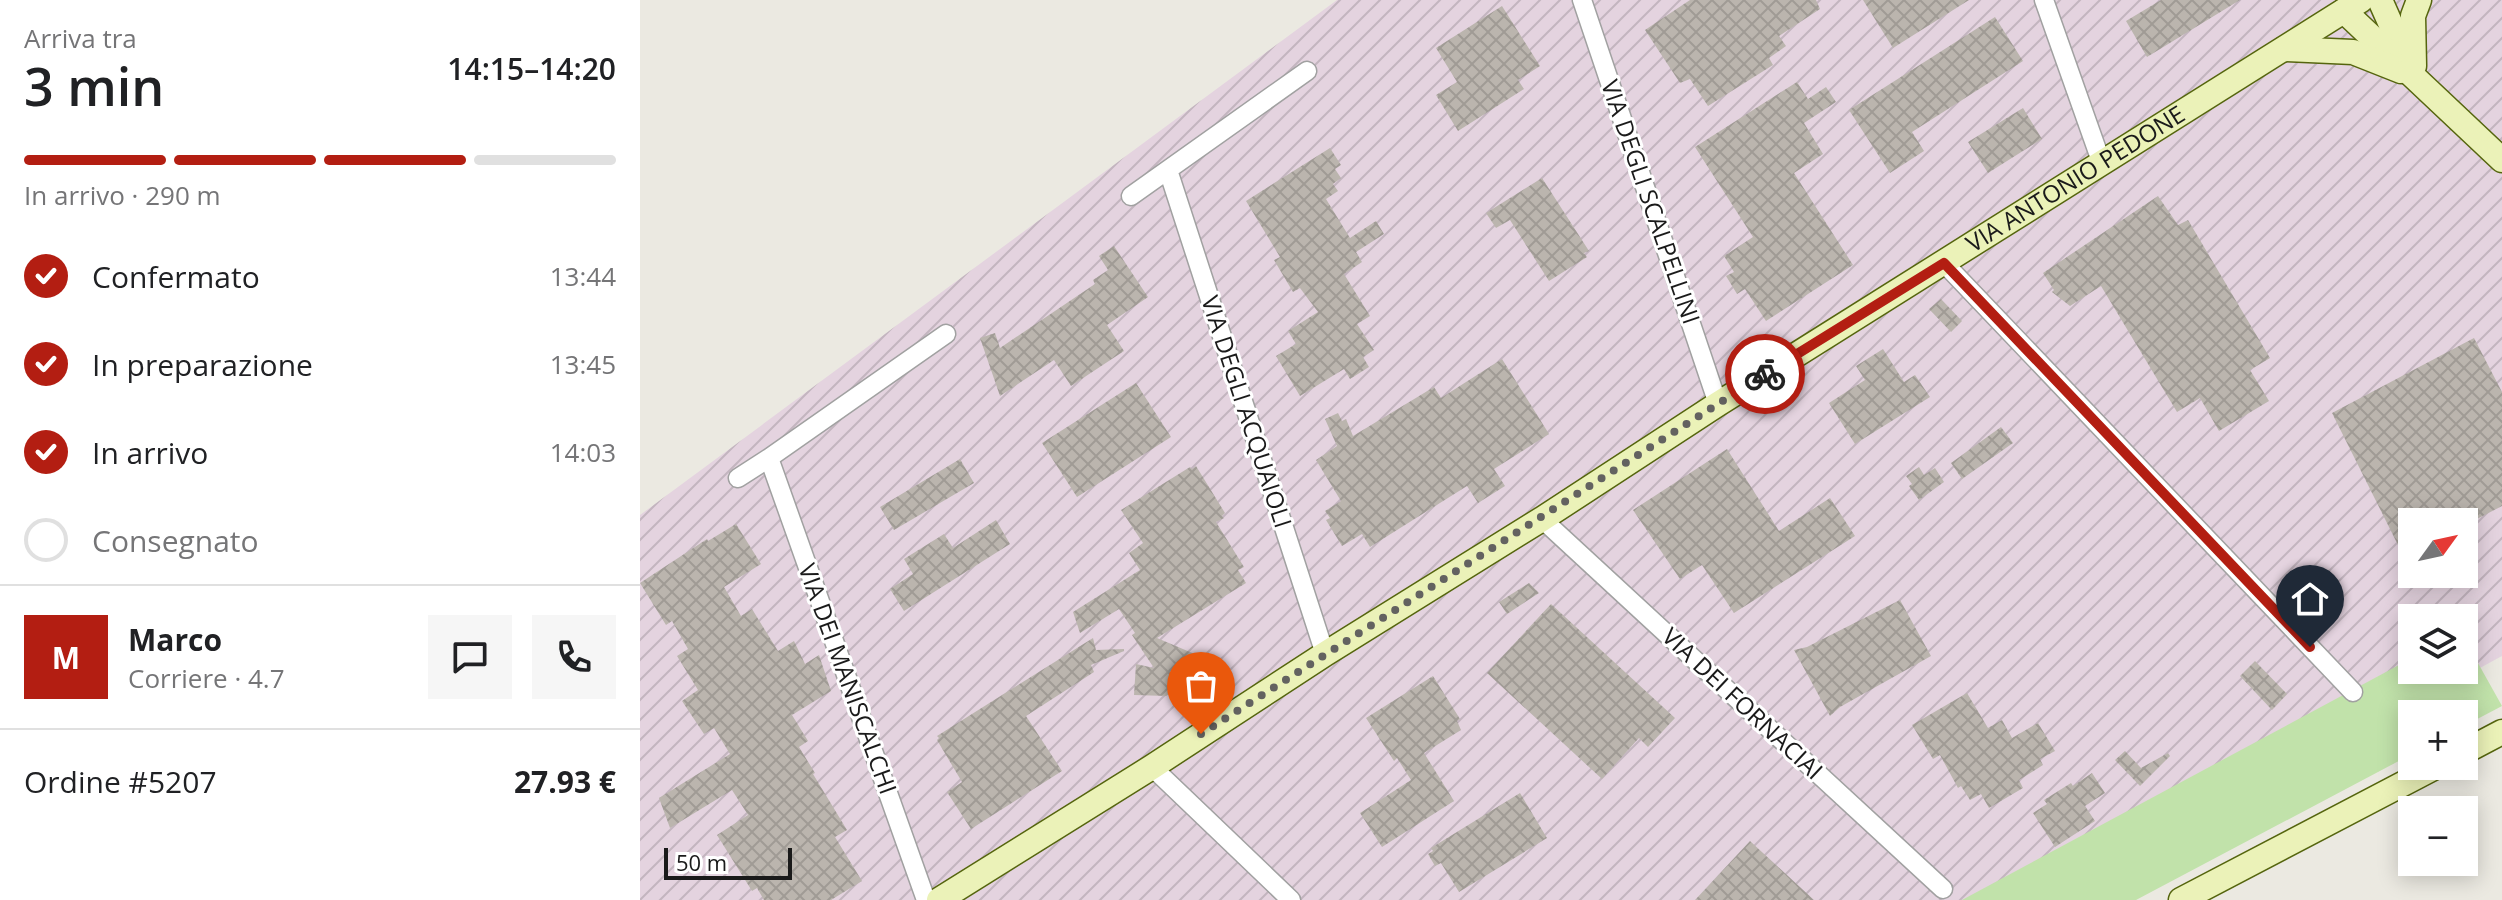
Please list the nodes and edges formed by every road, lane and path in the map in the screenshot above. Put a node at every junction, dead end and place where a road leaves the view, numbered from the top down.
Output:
1 (1582, 0) edge
2 (2044, 0) edge
3 (2380, 0) edge
4 (2419, 0) edge
5 (2353, 5) edge
6 (2284, 49) junction
7 (1307, 71) dead end
8 (2414, 77) junction
9 (2502, 160) edge
10 (2102, 164) junction
11 (1168, 170) junction
12 (1131, 196) dead end
13 (1944, 263) junction
14 (946, 334) dead end
15 (1718, 404) junction
16 (769, 458) junction
17 (738, 478) dead end
18 (1542, 519) junction
19 (1325, 654) junction
20 (2353, 692) dead end
21 (2502, 732) edge
22 (2478, 745) edge
23 (1152, 767) junction
24 (2410, 780) edge
25 (1943, 889) dead end
26 (926, 900) edge
27 (939, 900) edge
28 (1291, 900) edge
29 (2181, 900) edge

1 - 15 street, VIA DEGLI SCALPELLINI
2 - 10 street
3 - 8 street
4 - 8 street
5 - 6 street, VIA ANTONIO PEDONE
5 - 8 street
6 - 8 street
6 - 10 street, VIA ANTONIO PEDONE
7 - 11 street
8 - 9 street
10 - 13 street, VIA ANTONIO PEDONE
11 - 12 street
11 - 19 street, VIA DEGLI ACQUAIOLI
13 - 15 street, VIA ANTONIO PEDONE
13 - 20 street
14 - 16 street
15 - 18 street, VIA ANTONIO PEDONE
16 - 17 street
16 - 26 street, VIA DEI MANISCALCHI
18 - 19 street, VIA ANTONIO PEDONE
18 - 25 street, VIA DEI FORNACIAI
19 - 23 street, VIA ANTONIO PEDONE
21 - 22 street
23 - 27 street, VIA ANTONIO PEDONE
23 - 28 street
24 - 29 street

